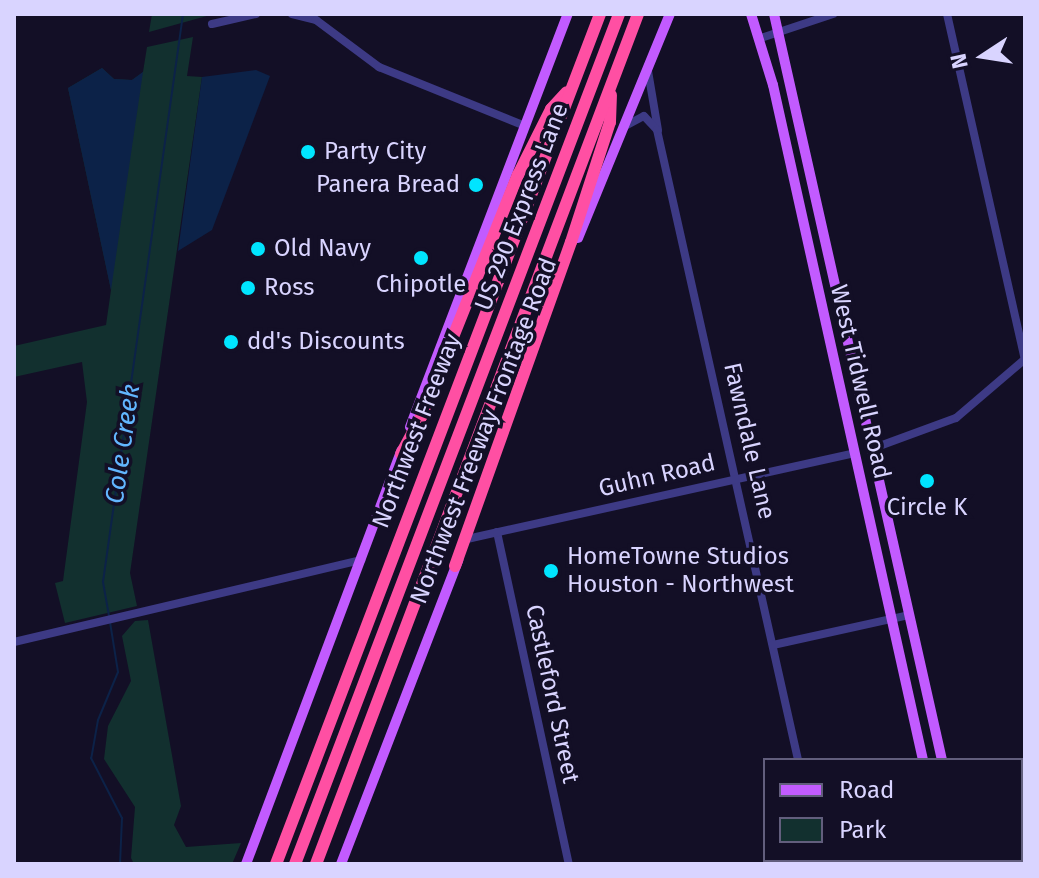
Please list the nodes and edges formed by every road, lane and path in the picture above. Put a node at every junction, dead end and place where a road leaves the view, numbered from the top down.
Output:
1 (256, 14) edge
2 (292, 14) edge
3 (568, 14) edge
4 (600, 14) edge
5 (619, 14) edge
6 (638, 14) edge
7 (670, 14) edge
8 (751, 14) edge
9 (774, 14) edge
10 (833, 14) edge
11 (947, 14) edge
12 (212, 24) dead end
13 (780, 33) junction
14 (761, 38) junction
15 (648, 71) junction
16 (611, 83) junction
17 (572, 87) junction
18 (627, 125) junction
19 (525, 126) junction
20 (657, 130) junction
21 (811, 169) junction
22 (793, 172) junction
23 (842, 310) junction
24 (824, 314) junction
25 (1025, 359) edge
26 (874, 448) junction
27 (855, 453) junction
28 (401, 454) junction
29 (737, 479) junction
30 (497, 532) junction
31 (467, 539) junction
32 (361, 560) junction
33 (455, 566) junction
34 (910, 615) junction
35 (892, 619) junction
36 (14, 642) edge
37 (773, 645) junction
38 (931, 711) junction
39 (913, 715) junction
40 (798, 758) edge
41 (923, 758) edge
42 (942, 758) edge
43 (246, 864) edge
44 (276, 864) edge
45 (295, 864) edge
46 (316, 864) edge
47 (341, 864) edge
48 (569, 864) edge

1 - 12 street
2 - 19 street
3 - 19 main road
4 - 17 highway, Northwest Freeway
5 - 45 highway, US 290 Express Lane
6 - 16 highway
7 - 15 main road, Northwest Freeway Frontage Road
8 - 14 main road, West Tidwell Road
9 - 13 main road, West Tidwell Road
10 - 13 street
11 - 25 street
13 - 14 street
13 - 21 main road, West Tidwell Road
14 - 22 main road, West Tidwell Road
15 - 18 main road, Northwest Freeway Frontage Road
15 - 20 street, Fawndale Lane
16 - 33 highway
16 - 46 highway
17 - 28 highway
17 - 44 highway, Northwest Freeway
18 - 20 street
18 - 31 main road, Northwest Freeway Frontage Road
19 - 28 main road
20 - 29 street, Fawndale Lane
21 - 22 main road
21 - 23 main road, West Tidwell Road
22 - 24 main road, West Tidwell Road
23 - 24 main road
23 - 26 main road, West Tidwell Road
24 - 27 main road, West Tidwell Road
25 - 26 street
26 - 34 main road, West Tidwell Road
27 - 29 street, Guhn Road
27 - 35 main road, West Tidwell Road
28 - 32 main road
29 - 30 street, Guhn Road
29 - 37 street, Fawndale Lane
30 - 31 street, Guhn Road
30 - 48 street, Castleford Street
31 - 33 main road, Northwest Freeway Frontage Road
32 - 36 street
32 - 43 main road
33 - 47 main road, Northwest Freeway Frontage Road
34 - 35 street
34 - 38 main road, West Tidwell Road
35 - 37 street
35 - 39 main road, West Tidwell Road
37 - 40 street, Fawndale Lane
38 - 39 main road
38 - 42 main road, West Tidwell Road
39 - 41 main road, West Tidwell Road

